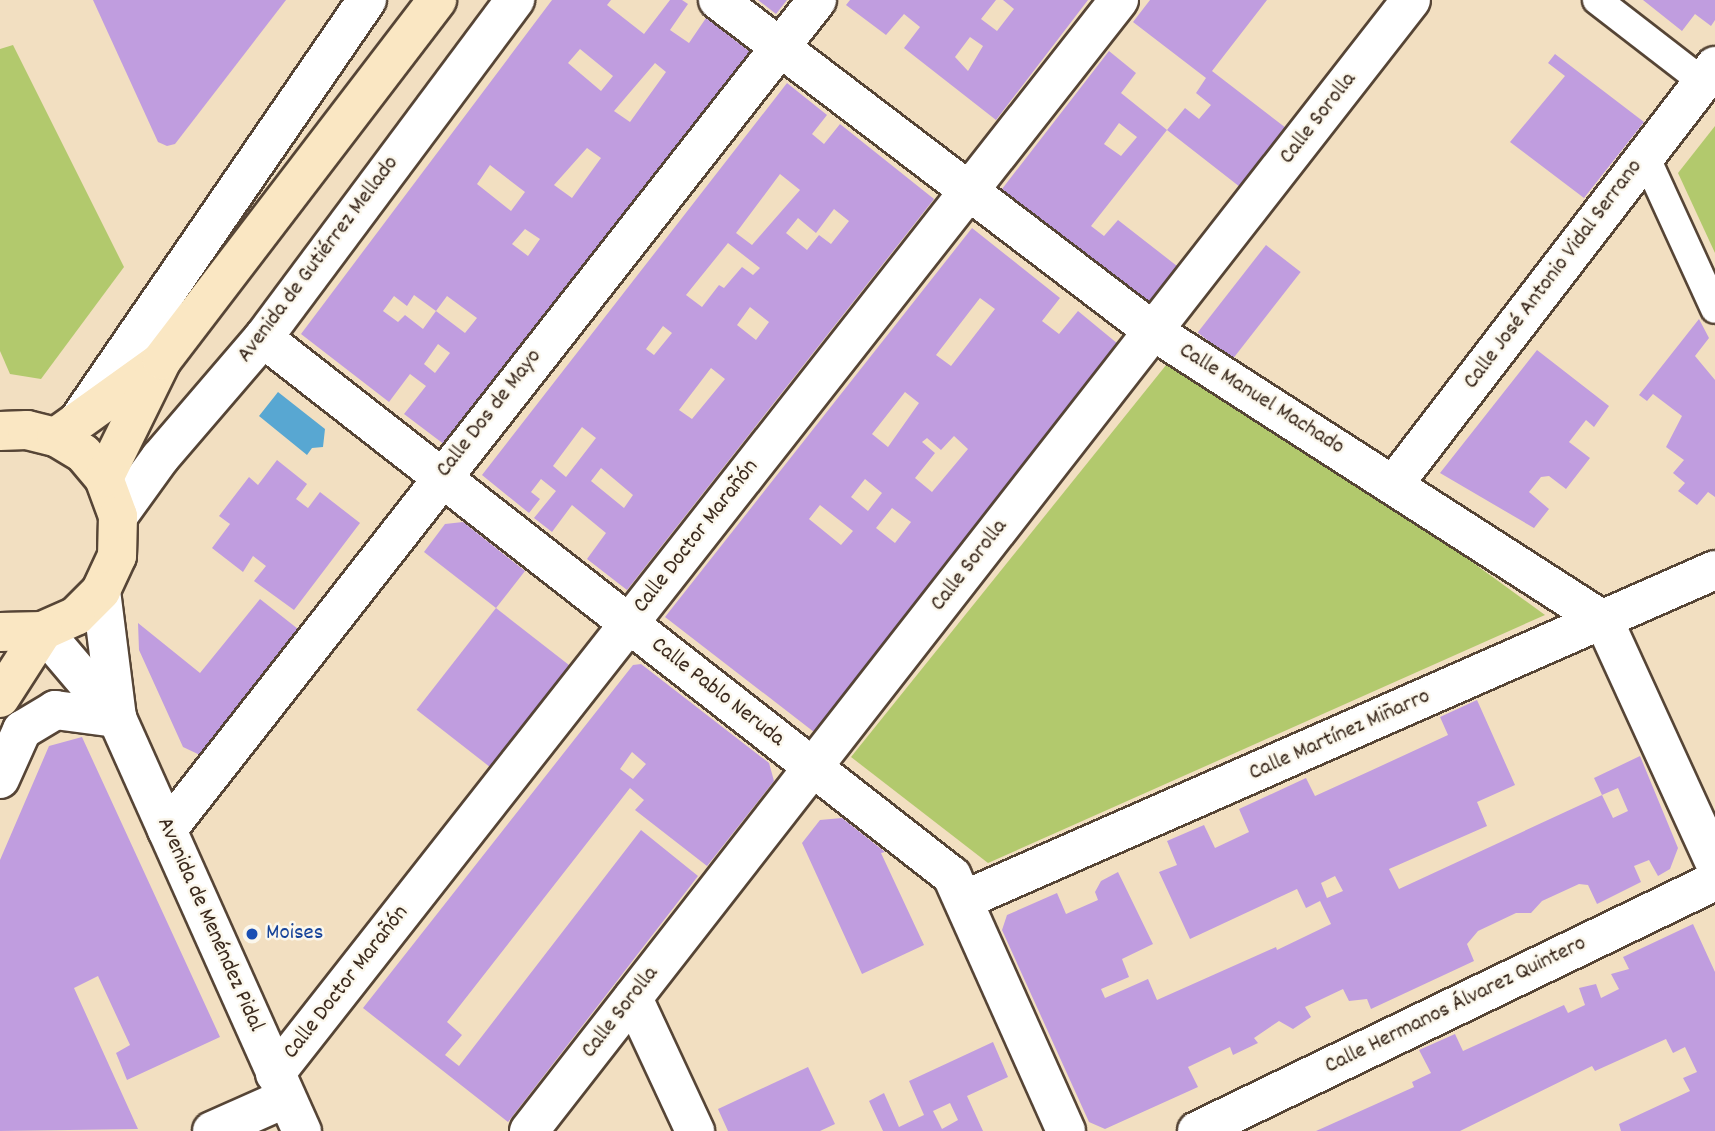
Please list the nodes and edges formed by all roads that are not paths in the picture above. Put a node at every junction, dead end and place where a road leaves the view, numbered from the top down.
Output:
1 (367, 0) edge
2 (437, 0) edge
3 (515, 0) edge
4 (718, 0) edge
5 (817, 0) edge
6 (1119, 0) edge
7 (1411, 0) edge
8 (1597, 0) edge
9 (781, 48) junction
10 (1709, 74) edge
11 (1645, 156) junction
12 (967, 193) junction
13 (1715, 309) edge
14 (1153, 331) junction
15 (263, 338) junction
16 (162, 360) junction
17 (68, 427) junction
18 (0, 431) edge
19 (439, 477) junction
20 (104, 478) junction
21 (1394, 484) junction
22 (118, 516) junction
23 (1715, 570) edge
24 (101, 591) junction
25 (1604, 621) junction
26 (628, 625) junction
27 (43, 631) junction
28 (0, 632) edge
29 (0, 698) edge
30 (117, 718) junction
31 (815, 769) junction
32 (0, 779) edge
33 (167, 830) junction
34 (1715, 863) edge
35 (1715, 881) edge
36 (964, 900) junction
37 (633, 998) junction
38 (288, 1101) edge
39 (212, 1131) edge
40 (529, 1131) edge
41 (695, 1131) edge
42 (1066, 1131) edge
43 (1197, 1131) edge

1 - 17 street
2 - 16 main road
3 - 15 street, Avenida de Gutiérrez Mellado
4 - 9 street, Calle Manuel Machado
5 - 9 street, Calle Dos de Mayo
6 - 12 street, Calle Doctor Marañón
7 - 14 street, Calle Sorolla
8 - 10 street
9 - 12 street, Calle Manuel Machado
9 - 19 street, Calle Dos de Mayo
10 - 11 street, Calle José Antonio Vidal Serrano
11 - 13 street
11 - 21 street, Calle José Antonio Vidal Serrano
12 - 14 street, Calle Manuel Machado
12 - 26 street, Calle Doctor Marañón
14 - 21 street, Calle Manuel Machado
14 - 31 street, Calle Sorolla
15 - 19 street, Calle Pablo Neruda
15 - 22 street, Avenida de Gutiérrez Mellado
16 - 17 main road
16 - 20 main road
17 - 18 main road
17 - 20 main road
19 - 26 street, Calle Pablo Neruda
19 - 33 street, Calle Dos de Mayo
20 - 22 main road
21 - 25 street, Calle Manuel Machado
22 - 24 main road
23 - 25 street, Calle Martínez Miñarro
24 - 27 main road
24 - 30 street, Avenida de Menéndez Pidal
25 - 34 street
25 - 36 street, Calle Martínez Miñarro
26 - 31 street, Calle Pablo Neruda
26 - 38 street, Calle Doctor Marañón
27 - 28 main road
27 - 29 main road
27 - 30 street, Avenida de Menéndez Pidal
30 - 32 street
30 - 33 street, Avenida de Menéndez Pidal
31 - 36 street, Calle Pablo Neruda
31 - 37 street, Calle Sorolla
33 - 38 street, Avenida de Menéndez Pidal
35 - 43 street, Calle Hermanos Álvarez Quintero
36 - 42 street, Calle Pablo Neruda
37 - 40 street, Calle Sorolla
37 - 41 street
38 - 39 street

